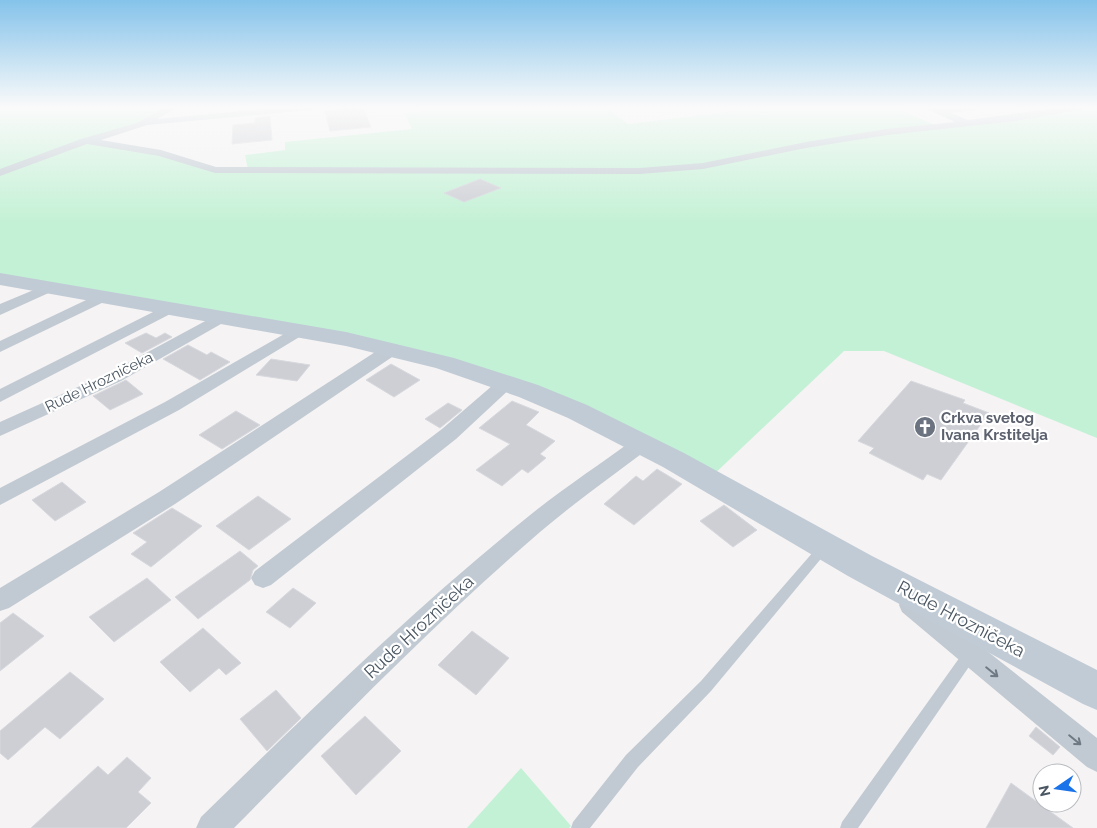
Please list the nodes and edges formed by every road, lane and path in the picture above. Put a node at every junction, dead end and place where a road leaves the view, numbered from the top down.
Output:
1 (73, 146) edge
2 (117, 146) edge
3 (803, 146) edge
4 (0, 173) edge
5 (0, 280) edge
6 (48, 288) junction
7 (103, 297) junction
8 (171, 308) junction
9 (0, 310) edge
10 (222, 317) junction
11 (300, 330) junction
12 (0, 347) edge
13 (392, 349) junction
14 (506, 383) junction
15 (0, 396) edge
16 (0, 430) edge
17 (641, 444) junction
18 (0, 497) edge
19 (825, 546) junction
20 (874, 573) junction
21 (263, 578) dead end
22 (0, 601) edge
23 (970, 654) junction
24 (1097, 691) edge
25 (1097, 757) edge
26 (212, 828) edge
27 (579, 828) edge
28 (848, 828) edge

1 - 4 street
2 - 3 street
5 - 6 street, Rude Hrozničeka
6 - 7 street, Rude Hrozničeka
6 - 9 street
7 - 8 street, Rude Hrozničeka
7 - 12 street
8 - 10 street, Rude Hrozničeka
8 - 15 street
10 - 11 street, Rude Hrozničeka
10 - 16 street, Rude Hrozničeka
11 - 13 street, Rude Hrozničeka
11 - 18 street
13 - 14 street, Rude Hrozničeka
13 - 22 street
14 - 17 street, Rude Hrozničeka
14 - 21 street
17 - 19 street, Rude Hrozničeka
17 - 26 street, Rude Hrozničeka
19 - 20 street, Rude Hrozničeka
19 - 27 lane
20 - 23 street
20 - 24 street, Rude Hrozničeka
23 -> 25 street
23 - 28 lane, Rude Hrozničeka

